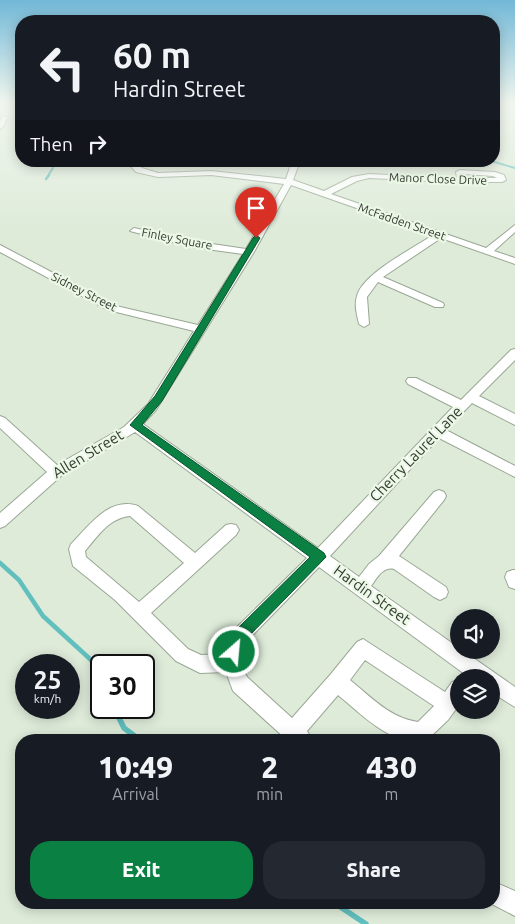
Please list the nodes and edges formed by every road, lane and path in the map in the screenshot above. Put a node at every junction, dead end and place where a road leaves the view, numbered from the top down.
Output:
1 (136, 167) edge
2 (294, 167) edge
3 (288, 182) junction
4 (497, 182) dead end
5 (324, 194) junction
6 (515, 228) edge
7 (134, 231) dead end
8 (440, 235) junction
9 (0, 248) edge
10 (248, 252) junction
11 (487, 252) junction
12 (515, 262) edge
13 (376, 278) junction
14 (438, 305) dead end
15 (364, 324) dead end
16 (201, 329) junction
17 (515, 353) edge
18 (412, 381) dead end
19 (467, 401) junction
20 (515, 420) edge
21 (0, 421) edge
22 (136, 425) junction
23 (437, 431) junction
24 (56, 472) junction
25 (515, 472) edge
26 (439, 496) dead end
27 (0, 522) edge
28 (231, 530) dead end
29 (319, 557) junction
30 (385, 561) junction
31 (194, 562) junction
32 (360, 587) junction
33 (440, 592) dead end
34 (139, 613) junction
35 (234, 662) junction
36 (469, 669) edge
37 (337, 682) junction
38 (500, 687) edge
39 (515, 698) edge
40 (450, 701) edge
41 (448, 704) junction
42 (296, 734) edge
43 (299, 734) edge
44 (500, 896) edge
45 (515, 904) edge

1 - 3 street, McFadden Street
2 - 3 street, Allen Street
3 - 5 street, McFadden Street
3 - 10 street, Allen Street
4 - 5 street, Manor Close Drive
5 - 8 street, McFadden Street
6 - 11 street
7 - 10 street, Finley Square
8 - 11 street, McFadden Street
8 - 13 street
9 - 16 street, Sidney Street
10 - 16 street, Allen Street
11 - 12 street, McFadden Street
13 - 14 street
13 - 15 street
16 - 22 street, Allen Street
17 - 19 street, Cherry Laurel Lane
18 - 19 street
19 - 20 street
19 - 23 street, Cherry Laurel Lane
21 - 24 street
22 - 24 street, Allen Street
22 - 29 street, Hardin Street
23 - 25 street
23 - 29 street, Cherry Laurel Lane
24 - 27 street, Allen Street
26 - 30 street
28 - 31 street
29 - 32 street, Hardin Street
29 - 35 street, Cherry Laurel Lane
30 - 32 street
30 - 33 street
31 - 34 street
31 - 34 street
32 - 36 street, Hardin Street
34 - 35 street
35 - 42 street
37 - 41 street
37 - 41 street
37 - 43 street
38 - 39 street
40 - 41 street
44 - 45 street

